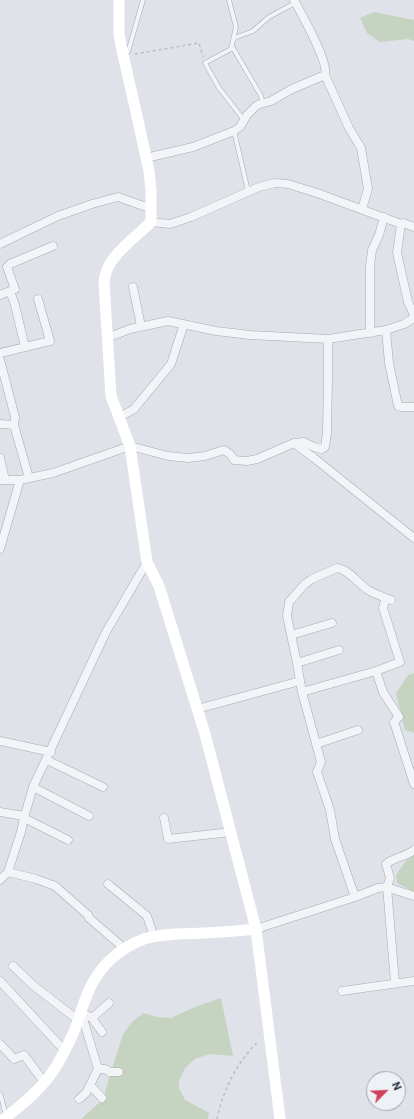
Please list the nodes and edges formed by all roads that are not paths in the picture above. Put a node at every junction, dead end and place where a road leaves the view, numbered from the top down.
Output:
1 (119, 0) edge
2 (143, 0) edge
3 (228, 0) edge
4 (294, 2) edge
5 (234, 38) junction
6 (231, 49) junction
7 (126, 53) junction
8 (325, 75) junction
9 (263, 103) junction
10 (244, 120) junction
11 (234, 131) junction
12 (146, 158) junction
13 (248, 191) junction
14 (152, 209) junction
15 (362, 209) junction
16 (384, 217) junction
17 (151, 222) junction
18 (401, 224) junction
19 (414, 227) edge
20 (0, 244) edge
21 (53, 246) dead end
22 (133, 287) dead end
23 (10, 291) junction
24 (0, 295) edge
25 (38, 299) dead end
26 (414, 315) edge
27 (414, 318) edge
28 (184, 324) junction
29 (141, 326) junction
30 (386, 330) junction
31 (370, 333) junction
32 (107, 338) junction
33 (328, 339) junction
34 (25, 347) junction
35 (0, 353) edge
36 (0, 361) edge
37 (414, 407) edge
38 (120, 418) junction
39 (0, 424) edge
40 (14, 425) junction
41 (294, 443) junction
42 (130, 446) junction
43 (0, 458) edge
44 (29, 478) junction
45 (3, 480) edge
46 (20, 480) junction
47 (414, 538) edge
48 (0, 549) edge
49 (147, 562) junction
50 (332, 623) dead end
51 (291, 635) junction
52 (339, 650) dead end
53 (297, 663) junction
54 (376, 671) junction
55 (300, 682) junction
56 (302, 692) junction
57 (197, 710) junction
58 (358, 730) dead end
59 (0, 741) edge
60 (316, 744) junction
61 (51, 752) junction
62 (47, 760) junction
63 (414, 784) edge
64 (34, 787) junction
65 (103, 787) dead end
66 (0, 812) edge
67 (89, 816) dead end
68 (24, 817) junction
69 (164, 818) dead end
70 (231, 832) junction
71 (68, 840) dead end
72 (414, 850) edge
73 (8, 872) junction
74 (0, 880) edge
75 (108, 884) dead end
76 (387, 887) junction
77 (414, 896) edge
78 (355, 897) junction
79 (256, 929) junction
80 (154, 937) junction
81 (125, 949) junction
82 (13, 966) dead end
83 (0, 981) edge
84 (414, 981) edge
85 (396, 983) junction
86 (342, 991) dead end
87 (109, 1003) dead end
88 (80, 1016) junction
89 (92, 1018) junction
90 (102, 1032) dead end
91 (0, 1044) edge
92 (64, 1050) junction
93 (98, 1069) junction
94 (119, 1072) dead end
95 (44, 1082) junction
96 (90, 1085) junction
97 (0, 1094) edge
98 (102, 1098) dead end
99 (79, 1099) dead end
100 (6, 1118) edge
101 (280, 1119) edge

1 - 7 street
2 - 7 lane
3 - 5 lane
4 - 5 lane
4 - 8 street
5 - 6 lane
6 - 9 lane
6 - 10 lane
7 - 12 street
8 - 9 street
8 - 15 street
9 - 10 street
10 - 11 street
11 - 12 street
11 - 13 lane
12 - 14 street
13 - 15 street
13 - 17 street
14 - 17 street
14 - 20 street
15 - 16 street
16 - 18 street
16 - 31 street
17 - 32 street
18 - 19 street
18 - 26 street
21 - 23 street
22 - 29 street
23 - 24 street
23 - 34 street
25 - 34 street
27 - 30 street
28 - 29 street
28 - 33 street
28 - 38 street
29 - 32 street
30 - 31 street
30 - 37 street
31 - 33 street
32 - 38 street
33 - 41 street
34 - 35 street
36 - 40 street
38 - 42 street
39 - 40 street
40 - 44 street
41 - 42 street
41 - 47 street
42 - 44 street
42 - 49 street
43 - 45 street
44 - 46 street
45 - 46 street
46 - 48 street
49 - 57 street
49 - 61 street
50 - 51 street
51 - 53 street
51 - 54 street
52 - 53 street
53 - 55 street
54 - 56 street
54 - 63 street
55 - 56 street
55 - 57 street
56 - 60 street
57 - 70 street
58 - 60 street
59 - 61 street
60 - 78 street
61 - 62 street
62 - 64 street
62 - 65 street
64 - 67 street
64 - 68 street
66 - 68 street
68 - 71 street
68 - 73 street
69 - 70 street
70 - 79 street
72 - 76 street
73 - 74 street
73 - 81 street
75 - 80 street
76 - 77 street
76 - 78 street
76 - 85 street
78 - 79 street
79 - 80 street
79 - 101 street
80 - 81 street
81 - 88 street
82 - 88 street
83 - 92 street
84 - 85 street
85 - 86 street
87 - 89 street
88 - 89 street
88 - 92 street
88 - 93 street
89 - 90 street
91 - 95 street
92 - 95 street
93 - 94 street
93 - 96 street
95 - 100 street
96 - 98 street
96 - 99 street
97 - 100 lane

